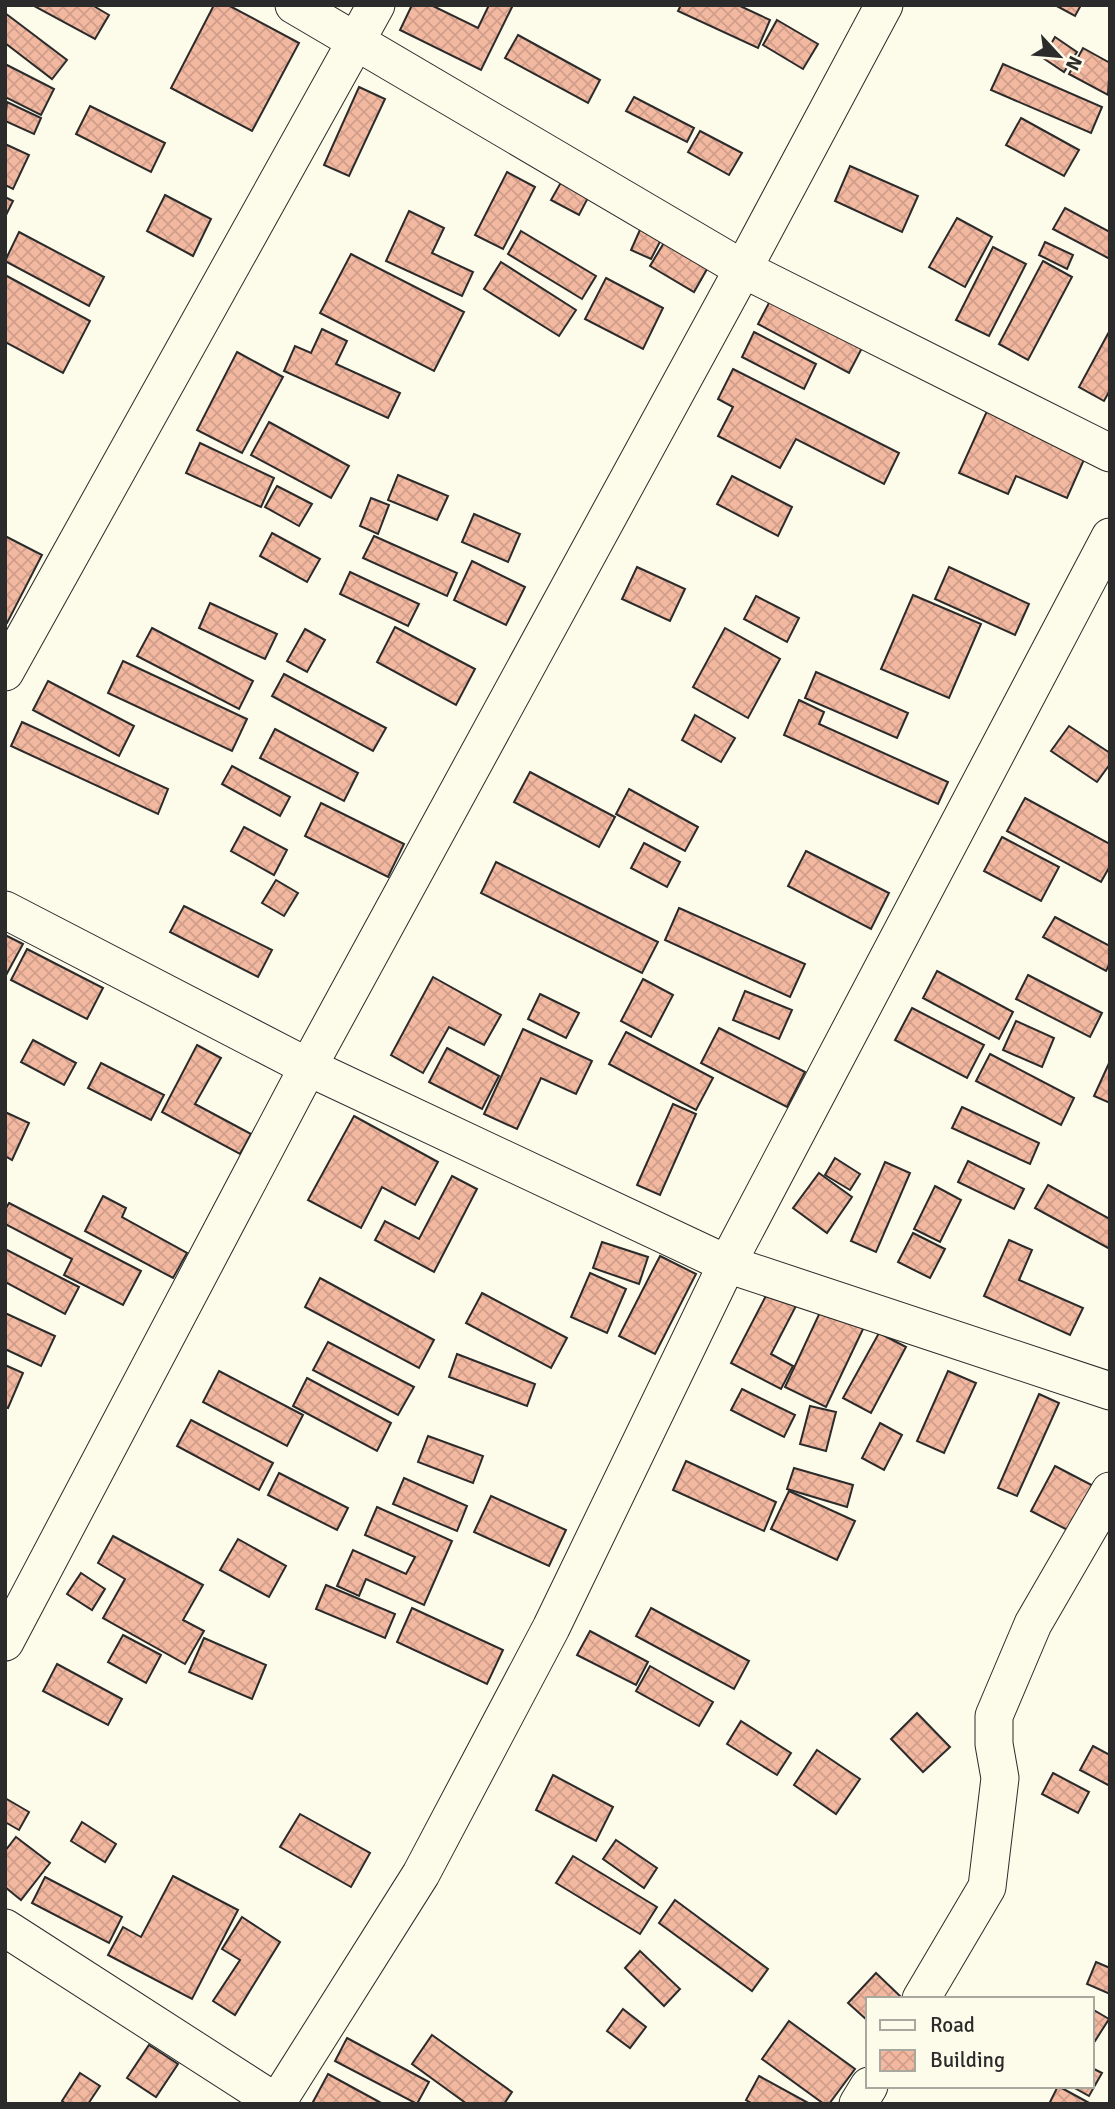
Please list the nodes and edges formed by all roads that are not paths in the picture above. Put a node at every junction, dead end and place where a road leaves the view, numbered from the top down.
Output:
1 (293, 5) edge
2 (376, 5) edge
3 (884, 5) edge
4 (356, 43) junction
5 (743, 269) junction
6 (1110, 453) edge
7 (1110, 537) edge
8 (5, 672) edge
9 (5, 910) edge
10 (308, 1067) junction
11 (727, 1264) junction
12 (1110, 1391) edge
13 (1110, 1491) edge
14 (5, 1642) edge
15 (5, 1928) edge
16 (922, 1997) edge
17 (868, 2088) edge
18 (276, 2103) edge
19 (858, 2104) edge

1 - 4 street
2 - 4 street
3 - 5 street
4 - 5 street
4 - 8 street
5 - 6 street
5 - 10 street
7 - 11 street
9 - 10 street
10 - 11 street
10 - 14 street
11 - 12 street
11 - 18 street
13 - 16 street
15 - 18 street
17 - 19 street

